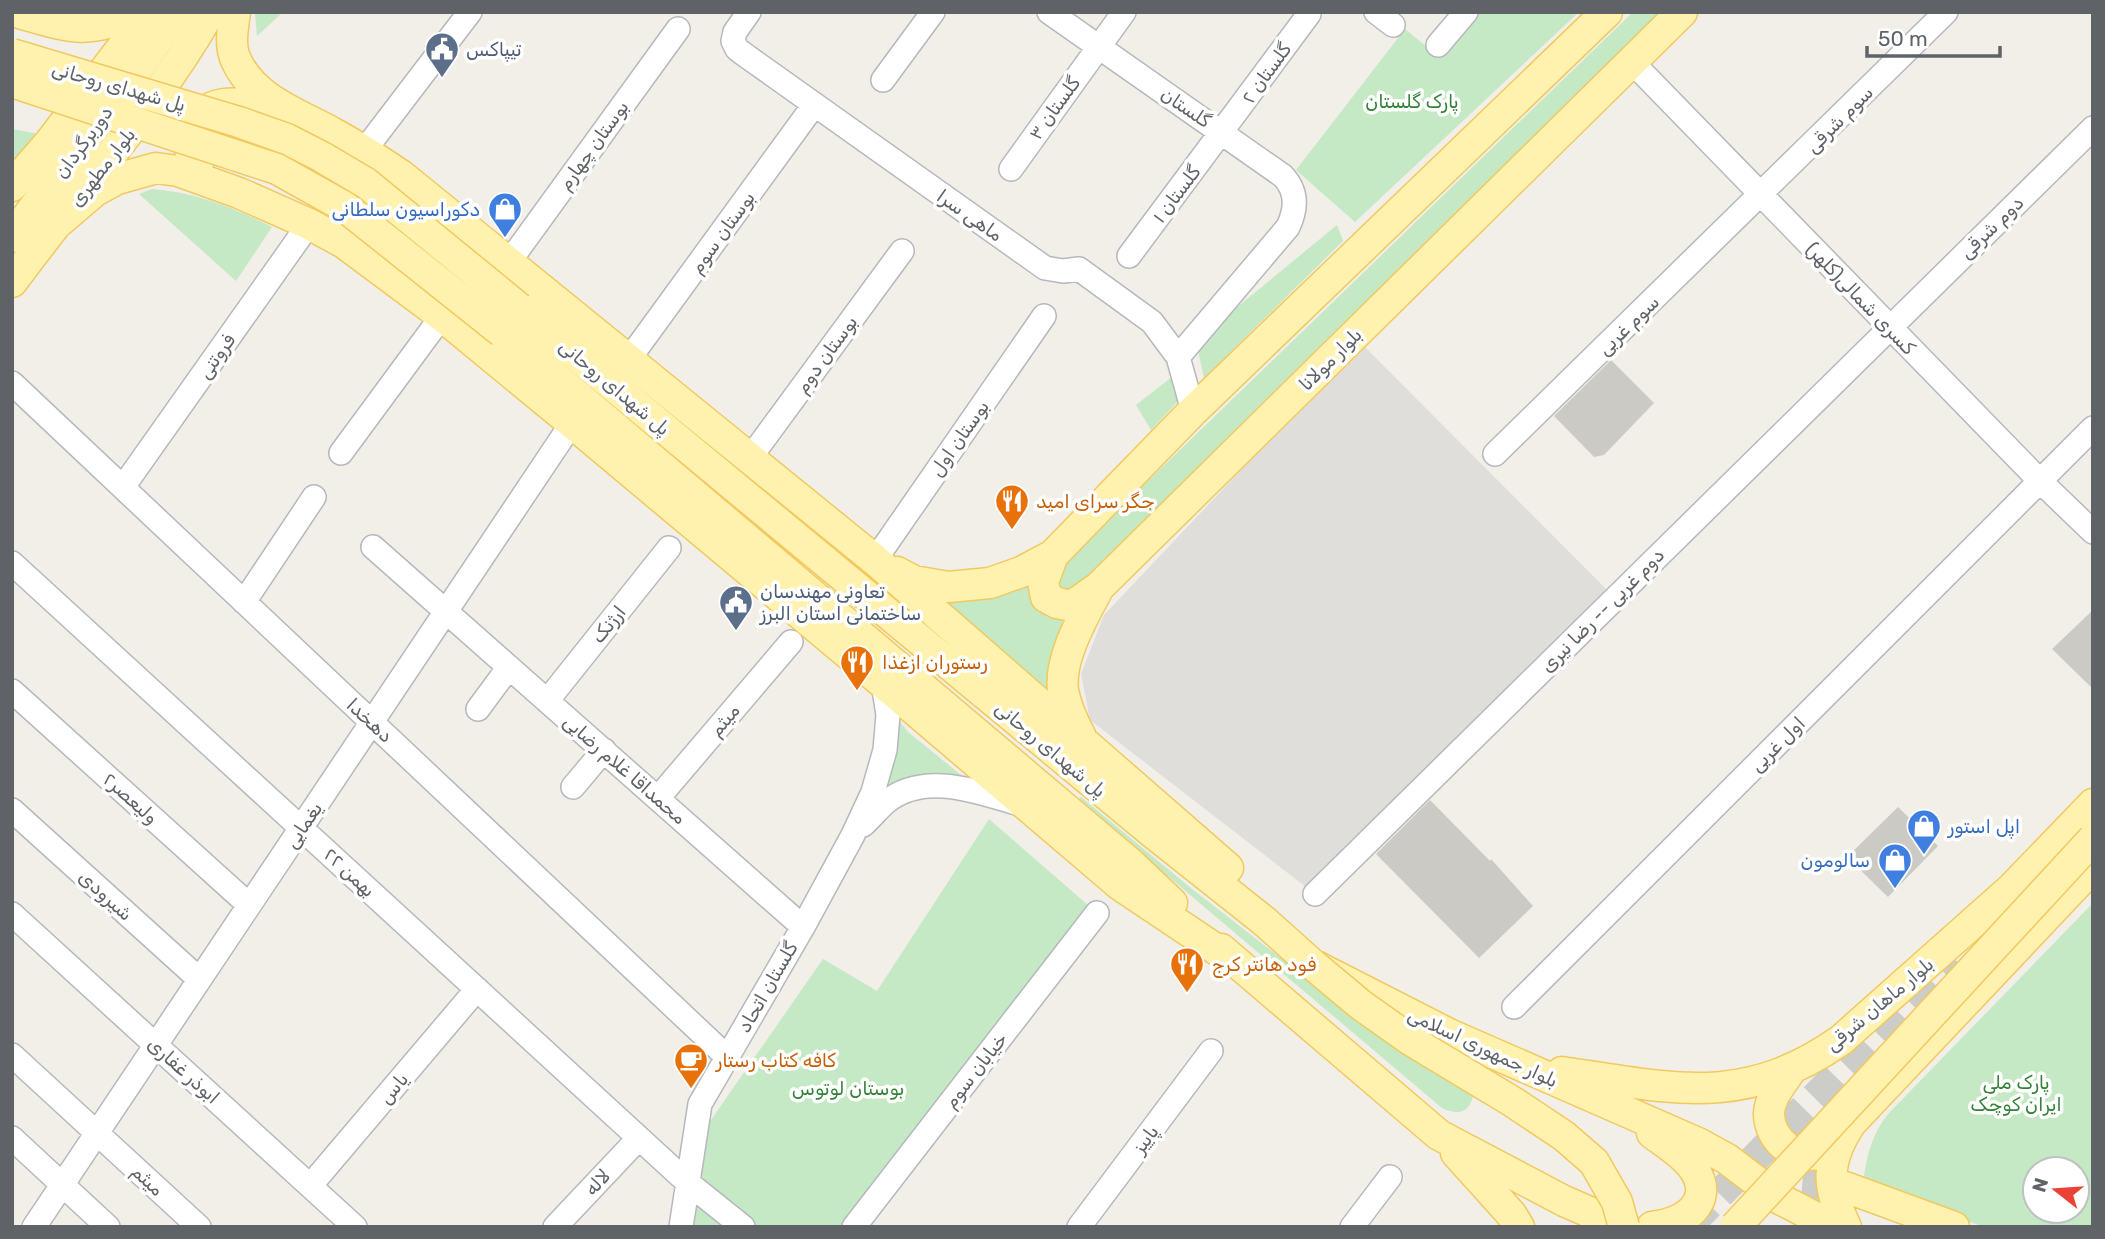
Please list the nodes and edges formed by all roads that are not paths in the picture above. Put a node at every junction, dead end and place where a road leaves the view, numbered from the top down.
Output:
1 (16, 12) edge
2 (130, 12) edge
3 (149, 12) edge
4 (176, 12) edge
5 (210, 12) edge
6 (235, 12) edge
7 (470, 12) edge
8 (933, 12) edge
9 (1049, 12) edge
10 (1124, 12) edge
11 (1466, 12) edge
12 (1607, 12) edge
13 (1682, 12) edge
14 (1946, 12) edge
15 (1309, 14) edge
16 (746, 17) edge
17 (678, 29) dead end
18 (1438, 45) dead end
19 (1098, 48) junction
20 (1632, 62) junction
21 (19, 70) edge
22 (883, 80) dead end
23 (814, 104) junction
24 (292, 113) junction
25 (2093, 128) edge
26 (1223, 132) junction
27 (364, 151) junction
28 (1011, 169) dead end
29 (12, 186) edge
30 (239, 193) junction
31 (1761, 195) junction
32 (309, 224) junction
33 (54, 226) junction
34 (12, 237) edge
35 (902, 251) dead end
36 (1129, 256) dead end
37 (509, 262) junction
38 (12, 282) edge
39 (442, 316) junction
40 (1044, 316) dead end
41 (1889, 327) junction
42 (1178, 357) junction
43 (629, 359) junction
44 (12, 383) edge
45 (1194, 411) junction
46 (572, 423) junction
47 (2093, 428) edge
48 (341, 453) dead end
49 (1495, 454) dead end
50 (750, 458) junction
51 (2040, 481) junction
52 (123, 487) junction
53 (314, 497) dead end
54 (2093, 532) edge
55 (373, 547) dead end
56 (669, 548) dead end
57 (1053, 555) junction
58 (874, 560) junction
59 (12, 563) edge
60 (1099, 587) junction
61 (244, 601) junction
62 (445, 613) junction
63 (791, 642) dead end
64 (509, 667) junction
65 (884, 683) junction
66 (12, 691) edge
67 (547, 701) junction
68 (478, 709) dead end
69 (372, 722) junction
70 (1085, 745) junction
71 (604, 750) junction
72 (573, 787) dead end
73 (658, 799) junction
74 (2093, 804) edge
75 (1026, 805) junction
76 (12, 810) edge
77 (301, 828) junction
78 (1153, 833) joint
79 (853, 835) junction
80 (2093, 839) edge
81 (2093, 867) edge
82 (1315, 894) dead end
83 (249, 905) junction
84 (1097, 913) dead end
85 (12, 914) edge
86 (1264, 921) junction
87 (803, 927) junction
88 (1235, 962) junction
89 (1312, 964) junction
90 (200, 979) junction
91 (477, 989) junction
92 (1514, 1007) dead end
93 (156, 1045) junction
94 (1211, 1051) dead end
95 (12, 1055) edge
96 (727, 1057) junction
97 (1528, 1067) junction
98 (1791, 1070) junction
99 (1624, 1111) junction
100 (1851, 1123) junction
101 (97, 1133) junction
102 (1439, 1135) junction
103 (12, 1138) edge
104 (639, 1138) junction
105 (1390, 1177) dead end
106 (687, 1182) junction
107 (62, 1185) junction
108 (310, 1186) junction
109 (1844, 1187) tunnel mouth
110 (1564, 1201) junction
111 (1833, 1224) edge
112 (34, 1227) edge
113 (108, 1227) edge
114 (199, 1227) edge
115 (355, 1227) edge
116 (555, 1227) edge
117 (681, 1227) edge
118 (743, 1227) edge
119 (854, 1227) edge
120 (1079, 1227) edge
121 (1352, 1227) edge
122 (1519, 1227) edge
123 (1624, 1227) edge
124 (1651, 1227) edge
125 (1735, 1227) edge
126 (1749, 1227) edge
127 (1954, 1227) edge

1 - 2 main road
3 - 29 main road
4 - 34 main road, دوربرگردان
5 - 33 main road, بلوار مطهری
6 - 24 main road
7 - 27 street
8 - 22 street
9 - 19 street, گلستان
10 - 19 street, گلستان ۳
11 - 18 street
12 - 45 main road
13 - 20 main road, بلوار مولانا
14 - 31 street, سوم شرقی
15 - 26 street, گلستان ۲
16 - 23 street, ماهی سرا
17 - 37 street, بوستان چهارم
19 - 26 street, گلستان
19 - 28 street, گلستان ۳
20 - 31 street, کسری شمالی(کلهر)
20 - 60 main road, بلوار مولانا
21 - 78 main road, پل شهدای روحانی, bridge
21 - 88 main road, پل شهدای روحانی, bridge
23 - 42 street, ماهی سرا
23 - 43 street, بوستان سوم
24 - 27 main road
24 - 30 main road
25 - 41 street, دوم شرقی
26 - 36 street, گلستان ۱
26 - 42 street, گلستان
27 - 37 main road
30 - 32 main road
30 - 33 main road
31 - 41 street, کسری شمالی(کلهر)
31 - 49 street, سوم غربی
32 - 39 main road
32 - 52 street, فروتنی
33 - 38 main road, بلوار مطهری
35 - 50 street, بوستان دوم
37 - 43 main road
39 - 46 main road
39 - 48 street
40 - 58 street, بوستان اول
41 - 51 street, کسری شمالی(کلهر)
41 - 82 street, دوم غربی -- رضا نیری
42 - 45 street, ماهی سرا
43 - 50 main road
44 - 52 street, دهخدا
45 - 57 main road
46 - 62 street, یغمایی
46 - 65 main road
47 - 51 street, اول غربی
50 - 58 main road
51 - 54 street, کسری شمالی(کلهر)
51 - 92 street, اول غربی
52 - 61 street, دهخدا
53 - 61 street
55 - 62 street, محمداقا غلام رضایی
56 - 67 street, ارژنک
57 - 58 main road
57 - 60 main road
58 - 70 main road
59 - 77 street, ۲۲ بهمن
60 - 70 main road, بلوار مولانا
61 - 69 street, دهخدا
62 - 64 street, محمداقا غلام رضایی
62 - 69 street, یغمایی
63 - 73 street, میثم
64 - 67 street, محمداقا غلام رضایی
64 - 68 street
65 - 75 main road
65 - 79 street
66 - 83 street, ولیعصر۲
67 - 71 street, محمداقا غلام رضایی
69 - 77 street, یغمایی
69 - 96 street, دهخدا
70 - 86 main road
71 - 72 street
71 - 73 street, محمداقا غلام رضایی
73 - 87 street, محمداقا غلام رضایی
74 - 98 main road, بلوار ماهان شرقی
75 - 79 street
75 - 88 main road
76 - 90 street, شیرودی
77 - 83 street, یغمایی
77 - 91 street, ۲۲ بهمن
78 - 86 main road, بلوار جمهوری اسلامی
79 - 87 street, گلستان اتحاد
80 - 125 main road, bridge
81 - 100 main road
83 - 90 street, یغمایی
84 - 119 street, خیابان سوم
85 - 93 street, ابوذر غفاری
86 - 89 main road, بلوار جمهوری اسلامی
87 - 96 street, گلستان اتحاد
88 - 102 main road
89 - 97 main road, بلوار جمهوری اسلامی
89 - 123 main road, bridge
90 - 93 street, یغمایی
91 - 104 street, ۲۲ بهمن
91 - 108 street, یاس
93 - 101 street, یغمایی
93 - 108 street, ابوذر غفاری
94 - 120 street, پاییز
95 - 101 street, میثم
96 - 106 street, گلستان اتحاد
97 - 98 main road, بلوار ماهان شرقی
97 - 99 main road, بلوار جمهوری اسلامی
98 - 100 main road
99 - 111 main road, بلوار جمهوری اسلامی
99 - 124 main road
100 - 111 main road
101 - 107 street, یغمایی
101 - 114 street, میثم
102 - 110 main road
102 - 122 main road
103 - 107 street
104 - 106 street, ۲۲ بهمن
104 - 116 street, لاله
105 - 121 street
106 - 117 street, گلستان اتحاد
106 - 118 street, ۲۲ بهمن
107 - 112 street, یغمایی
107 - 113 street
108 - 115 street, ابوذر غفاری
109 - 127 main road
110 - 123 main road
110 - 124 main road
111 - 126 main road

